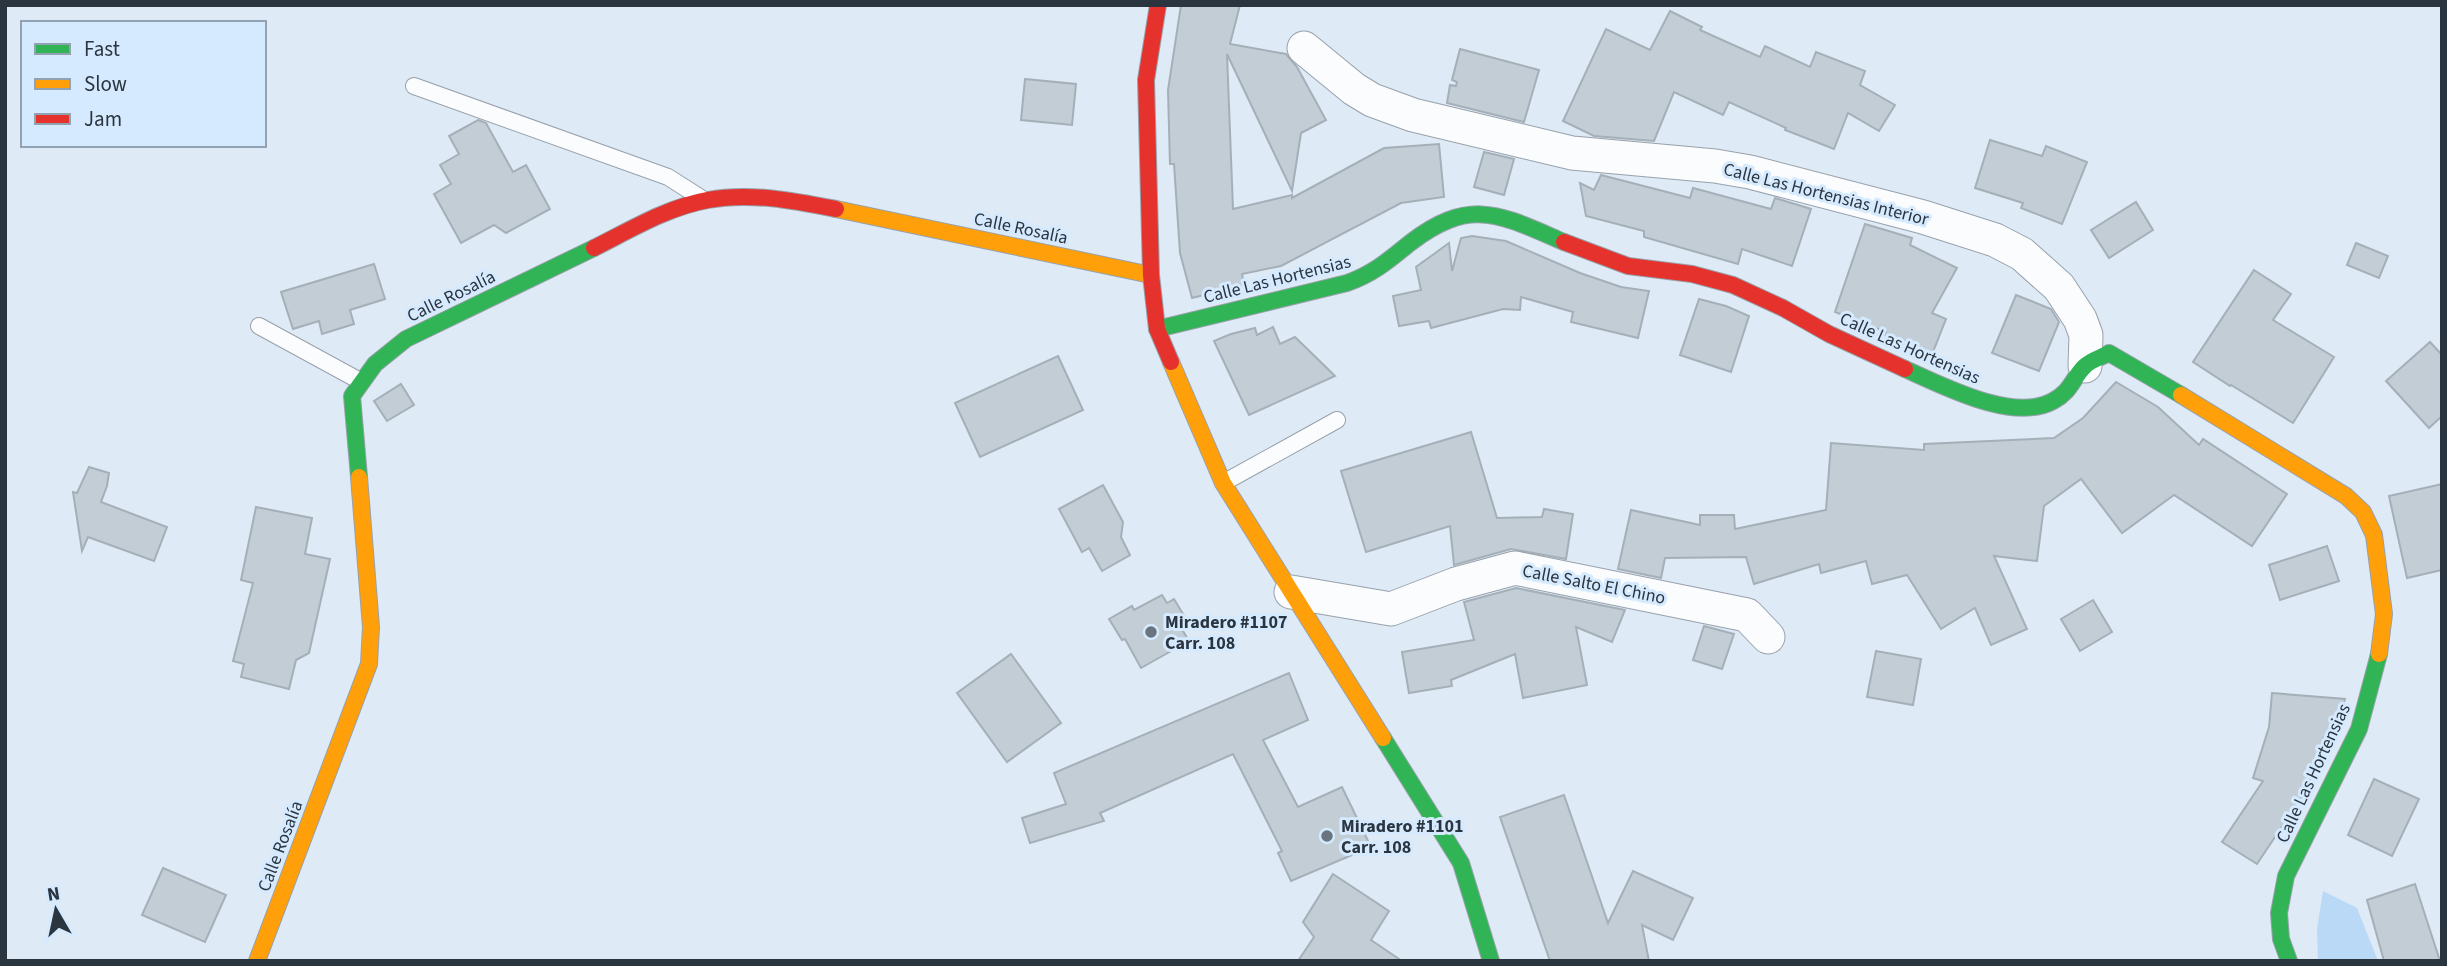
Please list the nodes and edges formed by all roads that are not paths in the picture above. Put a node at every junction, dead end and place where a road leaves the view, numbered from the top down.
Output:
1 (1158, 5) edge
2 (1304, 48) dead end
3 (414, 86) dead end
4 (705, 200) junction
5 (1151, 275) junction
6 (260, 326) dead end
7 (1157, 329) junction
8 (2085, 366) junction
9 (360, 381) junction
10 (1336, 420) dead end
11 (1223, 483) junction
12 (1290, 592) junction
13 (1768, 637) dead end
14 (257, 961) edge
15 (1491, 961) edge
16 (2289, 961) edge

1 - 5 street
2 - 8 street, Calle Las Hortensias Interior
3 - 4 lane
4 - 5 street, Calle Rosalía
4 - 9 street, Calle Rosalía
5 - 7 street
6 - 9 lane
7 - 8 street, Calle Las Hortensias
7 - 11 street
8 - 16 street, Calle Las Hortensias
9 - 14 street, Calle Rosalía
10 - 11 lane
11 - 12 street
12 - 13 street, Calle Salto El Chino
12 - 15 street

